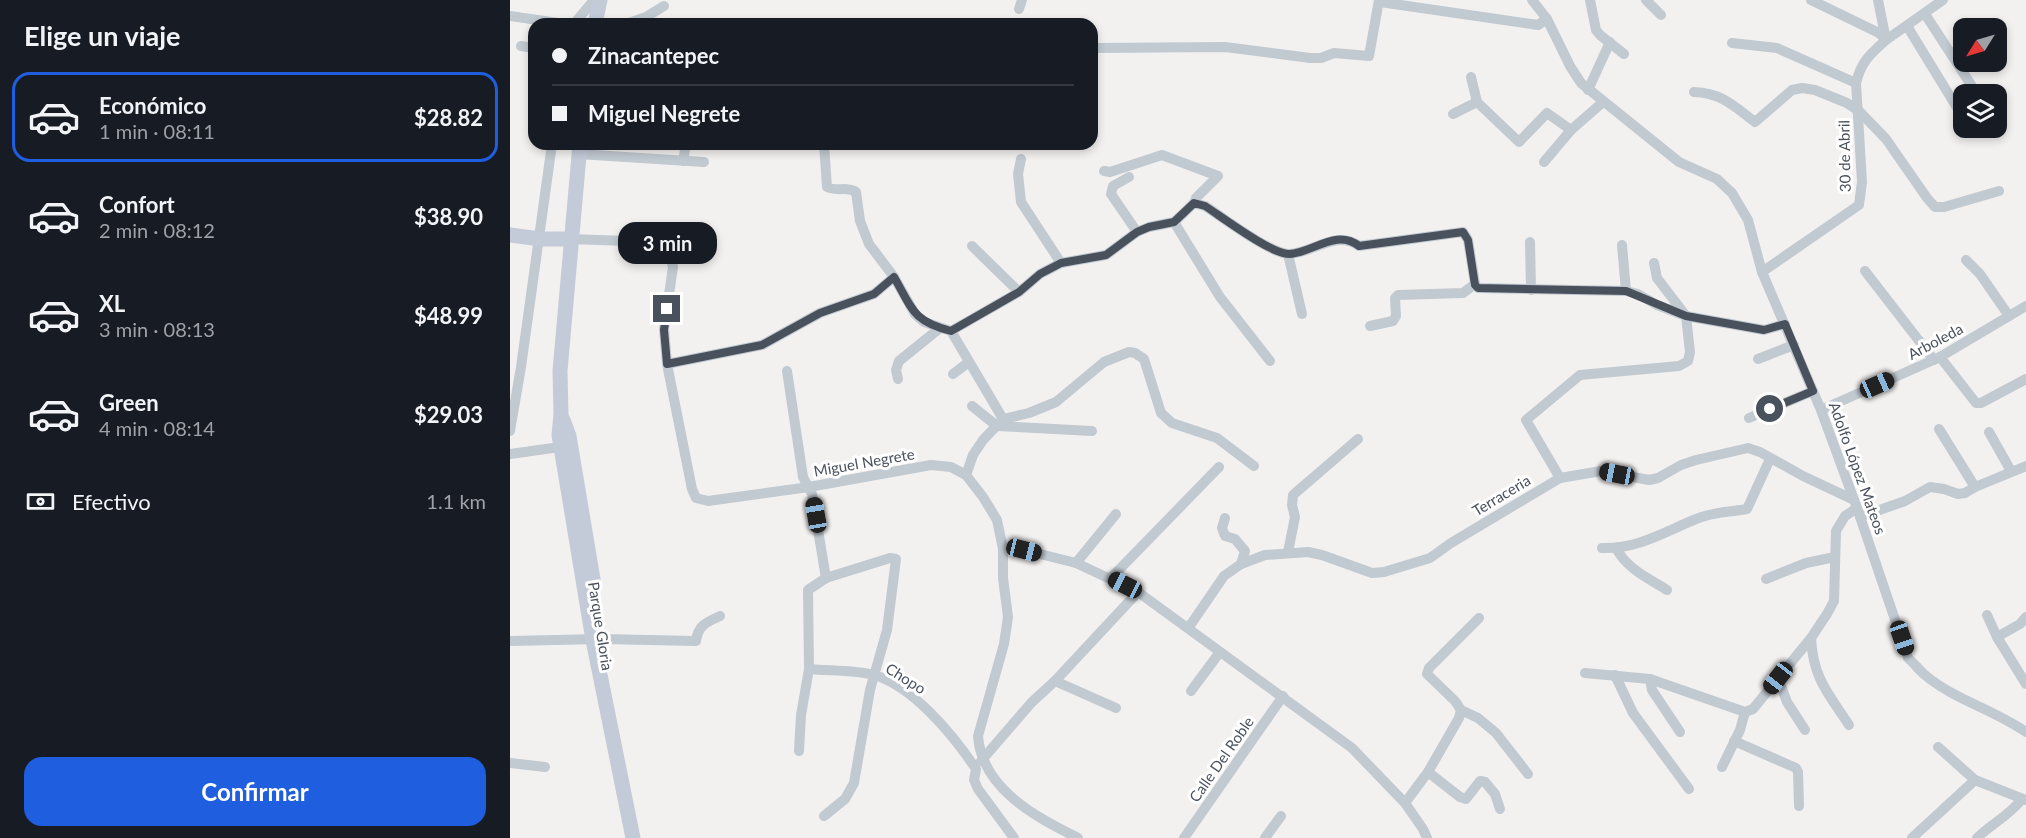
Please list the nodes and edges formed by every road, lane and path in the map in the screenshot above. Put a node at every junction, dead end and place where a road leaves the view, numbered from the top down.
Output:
1 (594, 0) edge
2 (600, 0) edge
3 (1532, 0) edge
4 (1590, 0) edge
5 (1646, 0) edge
6 (1811, 0) edge
7 (1878, 0) edge
8 (1943, 0) edge
9 (1380, 1) edge
10 (664, 6) dead end
11 (1925, 14) junction
12 (1661, 15) dead end
13 (510, 16) edge
14 (579, 18) edge
15 (596, 18) edge
16 (643, 18) edge
17 (528, 19) edge
18 (1547, 20) junction
19 (1907, 26) junction
20 (1886, 40) junction
21 (1610, 42) junction
22 (1732, 43) dead end
23 (521, 46) dead end
24 (528, 47) edge
25 (1098, 48) edge
26 (1624, 54) dead end
27 (1471, 77) dead end
28 (1856, 83) junction
29 (1970, 84) edge
30 (1588, 90) junction
31 (1694, 92) dead end
32 (1953, 101) edge
33 (1477, 102) junction
34 (1604, 102) junction
35 (1858, 111) junction
36 (1454, 114) dead end
37 (1571, 130) junction
38 (551, 150) edge
39 (579, 150) edge
40 (588, 150) edge
41 (685, 150) edge
42 (824, 150) edge
43 (1022, 159) dead end
44 (683, 161) junction
45 (704, 162) dead end
46 (1544, 162) dead end
47 (1104, 171) dead end
48 (1129, 177) dead end
49 (1999, 191) dead end
50 (1194, 203) junction
51 (1174, 222) junction
52 (1137, 232) junction
53 (510, 235) edge
54 (540, 239) junction
55 (570, 239) junction
56 (1530, 242) dead end
57 (1622, 245) dead end
58 (972, 246) dead end
59 (1288, 254) junction
60 (1966, 260) dead end
61 (1061, 263) junction
62 (1654, 263) dead end
63 (1865, 271) dead end
64 (1762, 272) junction
65 (894, 277) junction
66 (1475, 285) junction
67 (1531, 290) junction
68 (1626, 291) junction
69 (1019, 292) junction
70 (2026, 306) edge
71 (1302, 314) dead end
72 (1686, 316) junction
73 (2009, 316) junction
74 (1785, 324) junction
75 (1370, 326) dead end
76 (945, 330) junction
77 (1794, 345) junction
78 (1758, 358) dead end
79 (1937, 359) junction
80 (1270, 361) dead end
81 (969, 362) junction
82 (667, 364) junction
83 (515, 366) edge
84 (787, 371) dead end
85 (953, 374) dead end
86 (898, 379) dead end
87 (2026, 379) edge
88 (1813, 391) junction
89 (972, 406) dead end
90 (1821, 410) junction
91 (561, 414) junction
92 (1749, 418) dead end
93 (1000, 422) junction
94 (1940, 429) dead end
95 (510, 430) edge
96 (1092, 431) dead end
97 (1989, 432) dead end
98 (1358, 439) dead end
99 (560, 447) junction
100 (510, 454) edge
101 (1770, 459) junction
102 (1254, 466) dead end
103 (2026, 466) edge
104 (1219, 467) dead end
105 (2011, 471) junction
106 (966, 475) junction
107 (1560, 478) junction
108 (809, 487) junction
109 (1975, 487) junction
110 (1857, 508) junction
111 (1116, 514) dead end
112 (1225, 518) dead end
113 (580, 530) junction
114 (1602, 548) dead end
115 (1616, 548) junction
116 (1004, 549) junction
117 (1287, 552) junction
118 (1835, 556) junction
119 (1076, 563) junction
120 (1241, 564) junction
121 (826, 578) junction
122 (1111, 578) junction
123 (1766, 579) dead end
124 (1667, 590) dead end
125 (1138, 592) junction
126 (1987, 615) dead end
127 (720, 616) dead end
128 (2026, 617) edge
129 (1479, 618) dead end
130 (1189, 627) junction
131 (1997, 637) junction
132 (1810, 638) junction
133 (597, 639) junction
134 (510, 641) edge
135 (1220, 652) junction
136 (809, 669) junction
137 (1585, 673) dead end
138 (874, 675) junction
139 (1615, 675) junction
140 (1778, 678) junction
141 (1650, 679) junction
142 (1055, 681) junction
143 (2026, 684) edge
144 (1191, 692) dead end
145 (1283, 696) junction
146 (1116, 708) dead end
147 (1461, 710) junction
148 (1745, 712) junction
149 (1848, 725) dead end
150 (2024, 728) edge
151 (1805, 730) dead end
152 (1680, 732) dead end
153 (1734, 741) junction
154 (1938, 747) dead end
155 (799, 751) dead end
156 (983, 757) junction
157 (510, 763) edge
158 (545, 766) dead end
159 (1722, 767) dead end
160 (976, 769) junction
161 (1428, 772) junction
162 (1528, 774) dead end
163 (1975, 780) junction
164 (1689, 789) dead end
165 (2024, 799) edge
166 (1406, 803) junction
167 (1799, 806) dead end
168 (1500, 809) dead end
169 (824, 816) dead end
170 (1281, 816) dead end
171 (633, 838) edge
172 (642, 838) edge
173 (1014, 838) edge
174 (1077, 838) edge
175 (1184, 838) edge
176 (1265, 838) edge
177 (1426, 838) edge
178 (1911, 838) edge
179 (1977, 838) edge

1 - 14 street
2 - 15 main road
3 - 18 street, Adolfo López Mateos
4 - 21 street
5 - 12 street
6 - 20 street
7 - 20 street
8 - 11 street, 30 de Abril
9 - 18 street
9 - 25 street
10 - 16 street
11 - 19 street, 30 de Abril
11 - 29 street
13 - 17 street
18 - 30 street, Adolfo López Mateos
19 - 20 street, 30 de Abril
19 - 32 street
20 - 28 street, 30 de Abril
21 - 26 street
21 - 30 street
22 - 28 street
23 - 24 street
27 - 33 street
28 - 35 street, 30 de Abril
30 - 34 street, Adolfo López Mateos
31 - 35 street
33 - 36 street
33 - 37 street
34 - 37 street
34 - 64 street, Adolfo López Mateos
35 - 49 street
35 - 64 street, 30 de Abril
37 - 46 street
38 - 54 street
39 - 55 main road, Parque Gloria
40 - 44 street
41 - 44 street
42 - 65 street
43 - 61 street
44 - 45 street
47 - 50 street
48 - 52 street
50 - 51 street
50 - 59 street
51 - 52 street
51 - 80 street
52 - 61 street
53 - 54 main road
54 - 55 main road
54 - 83 street
55 - 82 street, Miguel Negrete
55 - 91 main road, Parque Gloria
56 - 67 street
57 - 68 street
58 - 69 street
59 - 66 street
59 - 71 street
60 - 73 street
61 - 69 street
62 - 72 street
63 - 79 street
64 - 74 street, Adolfo López Mateos
65 - 76 street
65 - 82 street
66 - 67 street
66 - 75 street
67 - 68 street
68 - 72 street
69 - 76 street
70 - 73 street, Arboleda
72 - 74 street
72 - 107 street
73 - 79 street, Arboleda
74 - 77 street, Adolfo López Mateos
76 - 81 street
76 - 86 street
77 - 78 street
77 - 88 street, Adolfo López Mateos
79 - 87 street
79 - 90 street, Arboleda
81 - 85 street
81 - 93 street
82 - 108 street, Miguel Negrete
83 - 95 street
84 - 108 street
88 - 90 street, Adolfo López Mateos
88 - 92 street
89 - 93 street
90 - 110 street, Adolfo López Mateos
91 - 99 main road, Parque Gloria
91 - 113 main road, Parque Gloria
93 - 96 street
93 - 102 street
93 - 106 street
94 - 109 street
97 - 105 street
98 - 117 street
99 - 100 street
99 - 113 main road, Parque Gloria
101 - 107 street, Terraceria
101 - 110 street, Terraceria
101 - 115 street
103 - 105 street
104 - 122 street
105 - 109 street
106 - 108 street, Miguel Negrete
106 - 116 street
107 - 117 street, Terraceria
108 - 121 street
109 - 110 street
110 - 118 street
110 - 150 street, Adolfo López Mateos
111 - 119 street
112 - 120 street
113 - 133 main road, Parque Gloria
114 - 115 street
115 - 124 street
116 - 119 street
116 - 156 street
117 - 120 street, Terraceria
118 - 123 street
118 - 132 street
119 - 122 street
120 - 130 street, Terraceria
121 - 136 street
121 - 138 street
122 - 125 street
125 - 130 street
125 - 142 street
126 - 131 street
127 - 133 street
128 - 131 street
129 - 147 street
130 - 135 street
131 - 143 street
132 - 140 street
132 - 149 street
133 - 134 street
133 - 171 main road, Parque Gloria
133 - 172 main road, Parque Gloria
135 - 144 street
135 - 145 street
136 - 138 street, Chopo
136 - 155 street
137 - 139 street
138 - 160 street, Chopo
138 - 169 street
139 - 141 street
139 - 164 street
140 - 148 street
140 - 151 street
141 - 148 street
141 - 152 street
142 - 146 street
142 - 156 street
145 - 166 street
145 - 175 street, Calle Del Roble
147 - 161 street
147 - 162 street
148 - 153 street
153 - 159 street
153 - 167 street
154 - 163 street
156 - 160 street
156 - 174 street
157 - 158 street
160 - 173 street, Chopo
161 - 166 street
161 - 168 street
163 - 165 street
163 - 178 street
165 - 179 street
166 - 177 street
170 - 176 street

